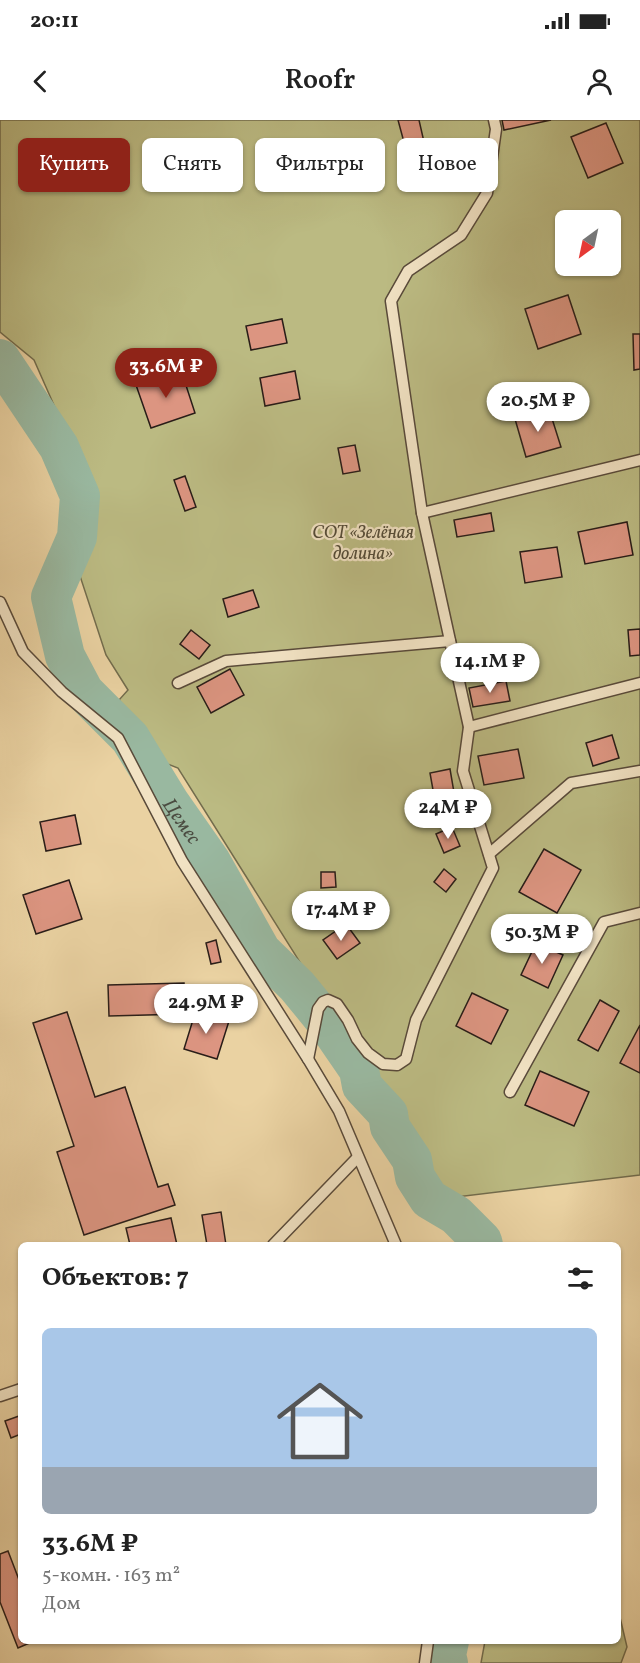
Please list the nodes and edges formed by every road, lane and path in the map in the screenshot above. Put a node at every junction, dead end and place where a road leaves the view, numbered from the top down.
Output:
1 (494, 120) edge
2 (640, 460) edge
3 (422, 513) junction
4 (0, 602) edge
5 (450, 641) junction
6 (178, 683) dead end
7 (640, 683) edge
8 (469, 727) junction
9 (640, 771) edge
10 (489, 854) junction
11 (640, 913) edge
12 (308, 1059) junction
13 (510, 1092) dead end
14 (358, 1157) junction
15 (276, 1242) edge
16 (395, 1242) edge
17 (18, 1390) edge
18 (0, 1395) edge
19 (428, 1644) edge
20 (425, 1663) edge

1 - 3 lane
2 - 3 lane
3 - 5 lane
4 - 12 lane
5 - 6 lane
5 - 8 lane
7 - 8 lane
8 - 10 lane
9 - 10 lane
10 - 12 lane
11 - 13 lane
12 - 14 lane
14 - 15 lane
14 - 16 lane
17 - 18 lane
19 - 20 lane

